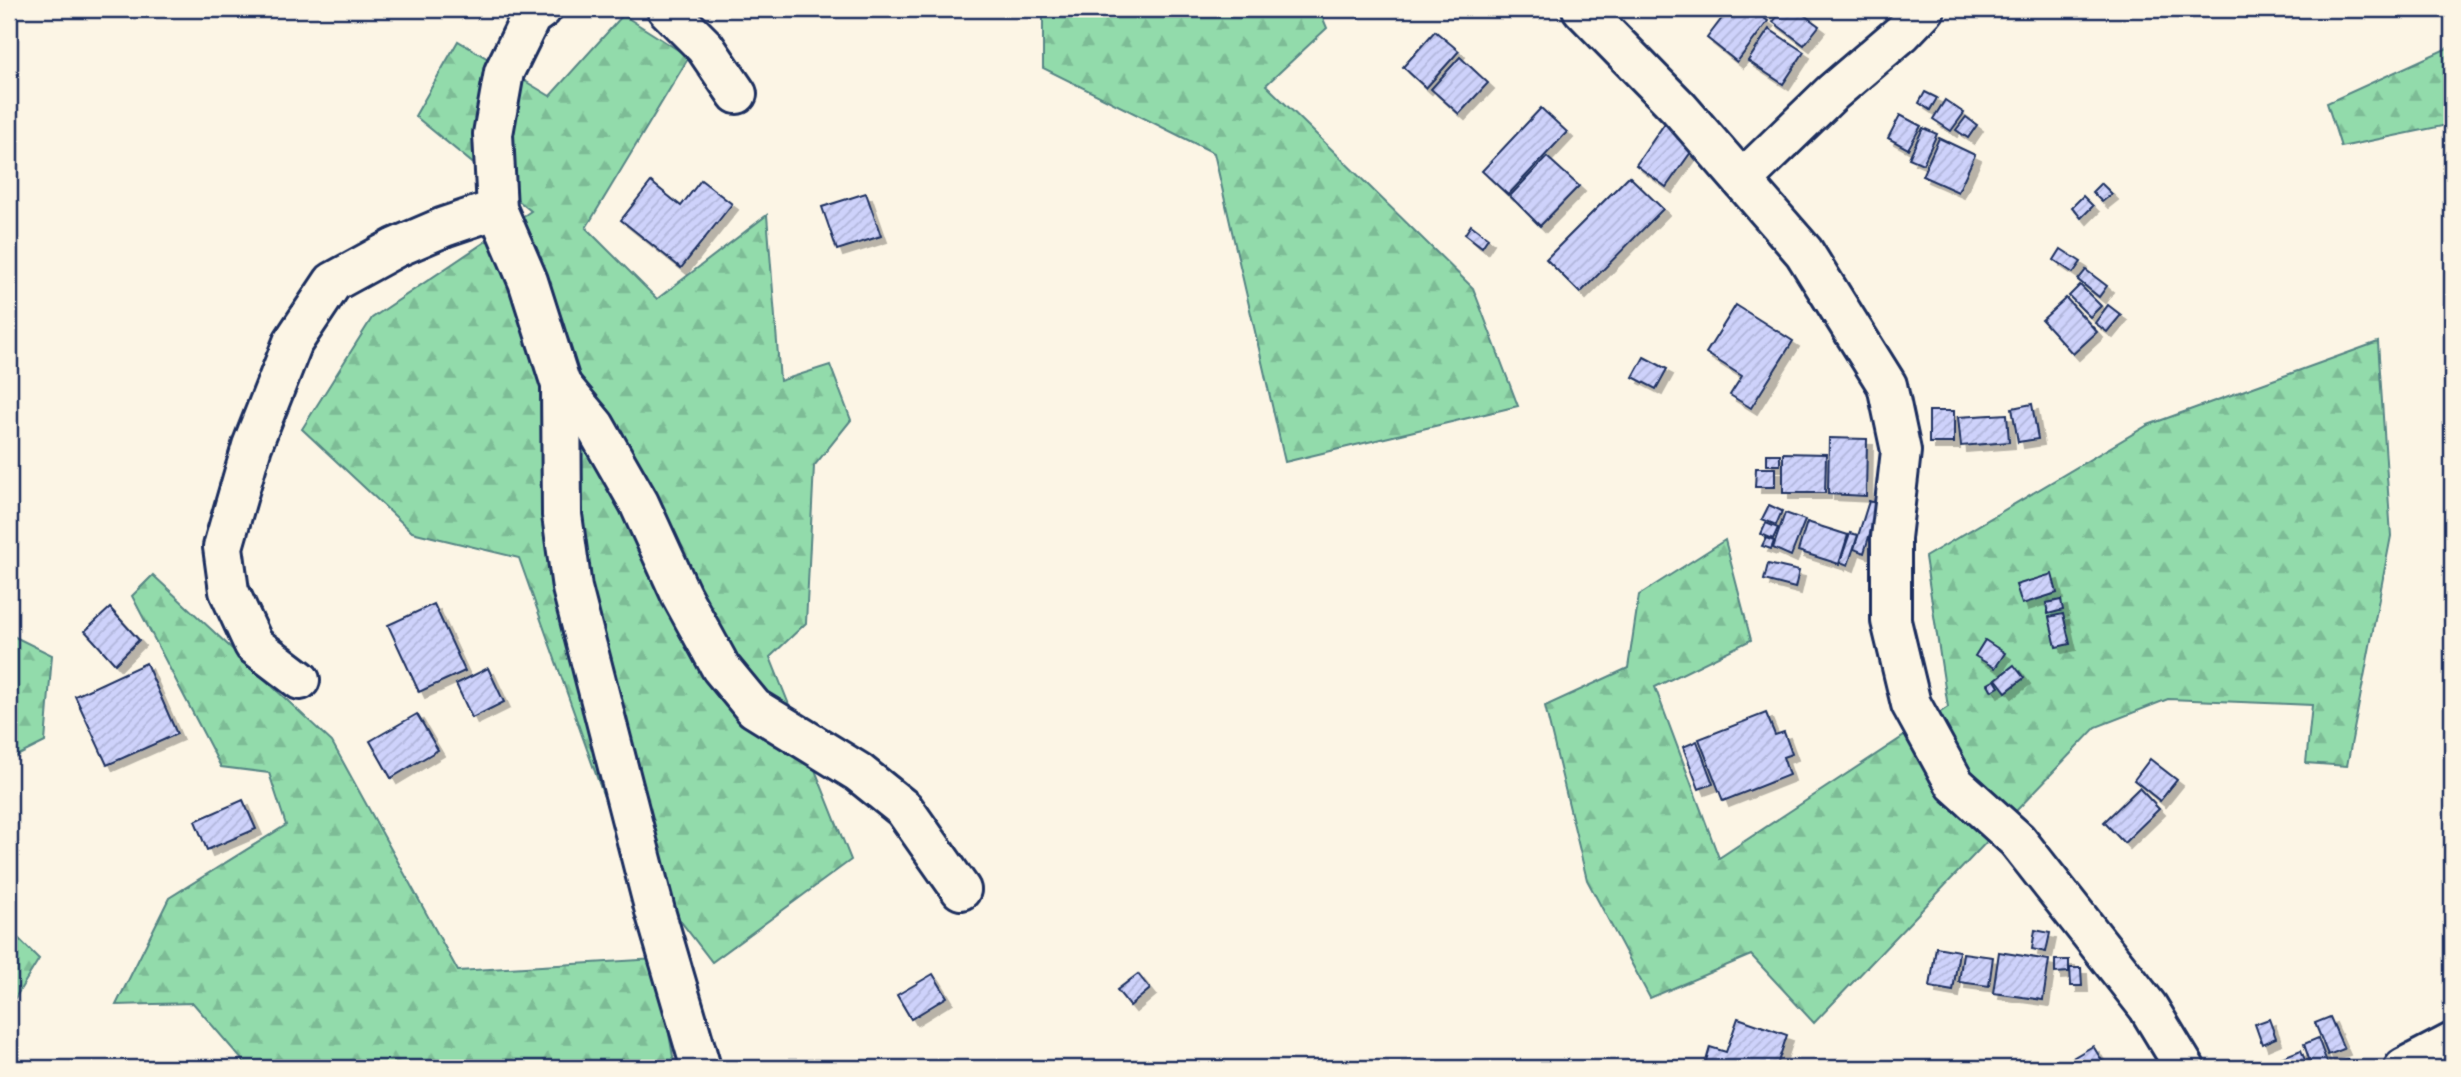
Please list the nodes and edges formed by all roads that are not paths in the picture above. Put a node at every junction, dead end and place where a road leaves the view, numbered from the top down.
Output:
1 (667, 9) edge
2 (1582, 9) edge
3 (1925, 9) edge
4 (532, 12) edge
5 (737, 94) dead end
6 (1742, 180) junction
7 (497, 209) junction
8 (561, 386) junction
9 (300, 680) dead end
10 (961, 890) dead end
11 (2452, 1043) edge
12 (701, 1068) edge
13 (2185, 1068) edge
14 (2404, 1068) edge

1 - 5 street
2 - 6 street
3 - 6 street
4 - 7 street
6 - 13 street
7 - 8 street
7 - 9 street
8 - 10 street
8 - 12 street
11 - 14 street

